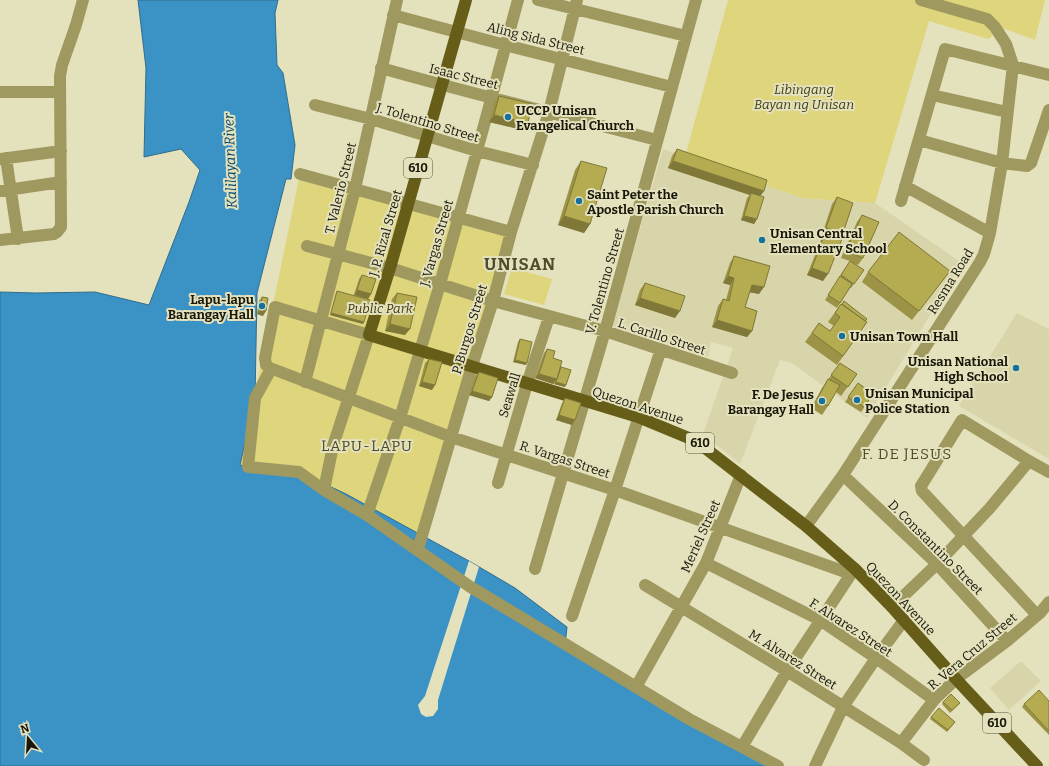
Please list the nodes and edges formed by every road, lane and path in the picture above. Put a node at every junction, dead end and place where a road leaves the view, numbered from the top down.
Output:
1 (83, 0) edge
2 (397, 0) edge
3 (466, 0) edge
4 (518, 0) edge
5 (538, 0) edge
6 (696, 0) edge
7 (921, 0) edge
8 (576, 5) edge
9 (393, 15) junction
10 (457, 32) junction
11 (686, 36) junction
12 (505, 45) junction
13 (564, 59) junction
14 (1013, 66) junction
15 (381, 68) junction
16 (1049, 75) edge
17 (441, 86) junction
18 (672, 87) junction
19 (0, 92) edge
20 (59, 92) junction
21 (932, 96) junction
22 (492, 98) junction
23 (315, 105) dead end
24 (1049, 110) edge
25 (550, 112) junction
26 (1007, 112) junction
27 (371, 119) junction
28 (428, 136) junction
29 (658, 140) junction
30 (919, 140) junction
31 (61, 151) junction
32 (477, 151) junction
33 (3, 159) edge
34 (1002, 163) junction
35 (533, 165) junction
36 (300, 174) dead end
37 (61, 182) junction
38 (905, 186) junction
39 (6, 190) edge
40 (355, 190) junction
41 (901, 201) dead end
42 (408, 204) junction
43 (458, 218) junction
44 (511, 232) junction
45 (990, 233) junction
46 (18, 239) junction
47 (0, 240) edge
48 (307, 246) dead end
49 (338, 254) junction
50 (390, 268) junction
51 (440, 284) junction
52 (493, 301) junction
53 (550, 317) junction
54 (321, 321) junction
55 (605, 332) junction
56 (369, 335) junction
57 (660, 349) junction
58 (420, 350) junction
59 (472, 366) junction
60 (269, 367) junction
61 (732, 373) dead end
62 (305, 382) junction
63 (527, 384) junction
64 (348, 398) junction
65 (584, 402) junction
66 (638, 417) junction
67 (400, 418) junction
68 (451, 436) junction
69 (506, 455) junction
70 (1028, 461) junction
71 (1049, 472) edge
72 (563, 473) junction
73 (741, 475) junction
74 (843, 475) junction
75 (498, 483) dead end
76 (324, 490) junction
77 (615, 490) junction
78 (367, 515) junction
79 (806, 526) junction
80 (720, 528) junction
81 (964, 536) junction
82 (418, 550) junction
83 (706, 563) junction
84 (937, 564) junction
85 (535, 569) dead end
86 (853, 572) junction
87 (645, 585) dead end
88 (1049, 602) edge
89 (682, 607) junction
90 (892, 607) junction
91 (1037, 615) junction
92 (572, 616) dead end
93 (820, 620) junction
94 (904, 620) junction
95 (1007, 641) junction
96 (876, 658) junction
97 (787, 671) junction
98 (956, 679) junction
99 (636, 687) junction
100 (934, 700) junction
101 (843, 707) junction
102 (901, 743) junction
103 (742, 747) junction
104 (924, 760) dead end
105 (778, 766) edge
106 (815, 766) edge
107 (1037, 766) edge

1 - 20 street
2 - 9 street, T. Valerio Street
3 - 10 main road, J. P. Rizal Street / 610
4 - 12 street, J. Vargas Street
5 - 8 street
6 - 11 street, V. Tolentino Street
7 - 14 street, Resma Road
8 - 11 street
8 - 13 street, P. Burgos Street
9 - 10 street, Aling Sida Street
9 - 15 street, T. Valerio Street
10 - 12 street, Aling Sida Street
10 - 17 main road, J. P. Rizal Street / 610
11 - 18 street, V. Tolentino Street
12 - 13 street, Aling Sida Street
12 - 22 street, J. Vargas Street
13 - 18 street, Aling Sida Street
13 - 25 street, P. Burgos Street
14 - 16 street
14 - 21 street
14 - 26 street, Resma Road
15 - 17 street, Isaac Street
15 - 27 street, T. Valerio Street
17 - 22 street, Isaac Street
17 - 28 main road, J. P. Rizal Street / 610
18 - 29 street, V. Tolentino Street
19 - 20 street
20 - 31 street
21 - 26 street
21 - 30 street
22 - 25 street, Isaac Street
22 - 32 street, J. Vargas Street
23 - 27 street, J. Tolentino Street
24 - 34 street
25 - 29 street, Isaac Street
25 - 35 street, P. Burgos Street
26 - 34 street, Resma Road
27 - 28 street, J. Tolentino Street
27 - 40 street, T. Valerio Street
28 - 32 street, J. Tolentino Street
28 - 42 main road, J. P. Rizal Street / 610
29 - 55 street, V. Tolentino Street
30 - 34 street
30 - 38 street
31 - 33 street
31 - 37 street
32 - 35 street, J. Tolentino Street
32 - 43 street, J. Vargas Street
33 - 39 street
34 - 45 street, Resma Road
35 - 44 street, P. Burgos Street
36 - 40 street
37 - 39 street
37 - 46 street
38 - 41 street
38 - 45 street
39 - 46 street
40 - 42 street
40 - 49 street, T. Valerio Street
42 - 43 street
42 - 50 main road, J. P. Rizal Street / 610
43 - 44 street
43 - 51 street, J. Vargas Street
44 - 52 street, P. Burgos Street
45 - 74 street, Resma Road
46 - 47 street
48 - 49 street, L. Carillo Street
49 - 50 street, L. Carillo Street
49 - 54 street, T. Valerio Street
50 - 51 street, L. Carillo Street
50 - 56 main road, J. P. Rizal Street / 610
51 - 52 street, L. Carillo Street
51 - 58 street, J. Vargas Street
52 - 53 street, L. Carillo Street
52 - 59 street, P. Burgos Street
53 - 55 street, L. Carillo Street
53 - 63 street, Seawall
54 - 56 street
54 - 60 street
54 - 62 street, T. Valerio Street
55 - 57 street, L. Carillo Street
55 - 65 street, V. Tolentino Street
56 - 58 main road, Quezon Avenue / 610
56 - 64 street
57 - 61 street, L. Carillo Street
57 - 66 street
58 - 59 main road, Quezon Avenue / 610
58 - 67 street, J. Vargas Street
59 - 63 main road, Quezon Avenue / 610
59 - 68 street, P. Burgos Street
60 - 62 street, R. Vargas Street
60 - 76 street
62 - 64 street, R. Vargas Street
63 - 65 main road, Quezon Avenue / 610
63 - 69 street, Seawall
64 - 67 street, R. Vargas Street
64 - 76 street
65 - 66 main road, Quezon Avenue / 610
65 - 72 street, V. Tolentino Street
66 - 73 main road, Quezon Avenue / 610
66 - 77 street
67 - 68 street, R. Vargas Street
67 - 78 street, J. Vargas Street
68 - 69 street, R. Vargas Street
68 - 82 street, P. Burgos Street
69 - 72 street, R. Vargas Street
69 - 75 street, Seawall
70 - 71 street
70 - 81 street
70 - 81 street
72 - 77 street, R. Vargas Street
72 - 85 street, V. Tolentino Street
73 - 79 main road, Quezon Avenue / 610
73 - 80 street, Meriel Street
74 - 79 street, Resma Road
74 - 84 street, D. Constantino Street
76 - 78 street
77 - 80 street, R. Vargas Street
77 - 92 street
78 - 82 street
79 - 86 main road, Quezon Avenue / 610
80 - 83 street, Meriel Street
80 - 86 street, R. Vargas Street
81 - 84 street
81 - 91 street
82 - 99 street
83 - 89 street, Meriel Street
83 - 93 street, F. Alvarez Street
84 - 90 street
84 - 95 street, D. Constantino Street
86 - 90 main road, Quezon Avenue / 610
86 - 93 street
87 - 89 street, M. Alvarez Street
88 - 91 street, R. Vera Cruz Street
89 - 97 street, M. Alvarez Street
89 - 99 street, Meriel Street
90 - 94 main road, Quezon Avenue / 610
91 - 95 street, R. Vera Cruz Street
93 - 96 street, F. Alvarez Street
93 - 97 street
94 - 96 street
94 - 98 main road, Quezon Avenue / 610
95 - 98 street, R. Vera Cruz Street
96 - 100 street, F. Alvarez Street
96 - 101 street
97 - 101 street, M. Alvarez Street
97 - 103 street
98 - 100 street, R. Vera Cruz Street
98 - 107 main road, 610
99 - 103 street
100 - 102 street, R. Vera Cruz Street
101 - 102 street, M. Alvarez Street
101 - 106 street
102 - 104 street, M. Alvarez Street
103 - 105 street

